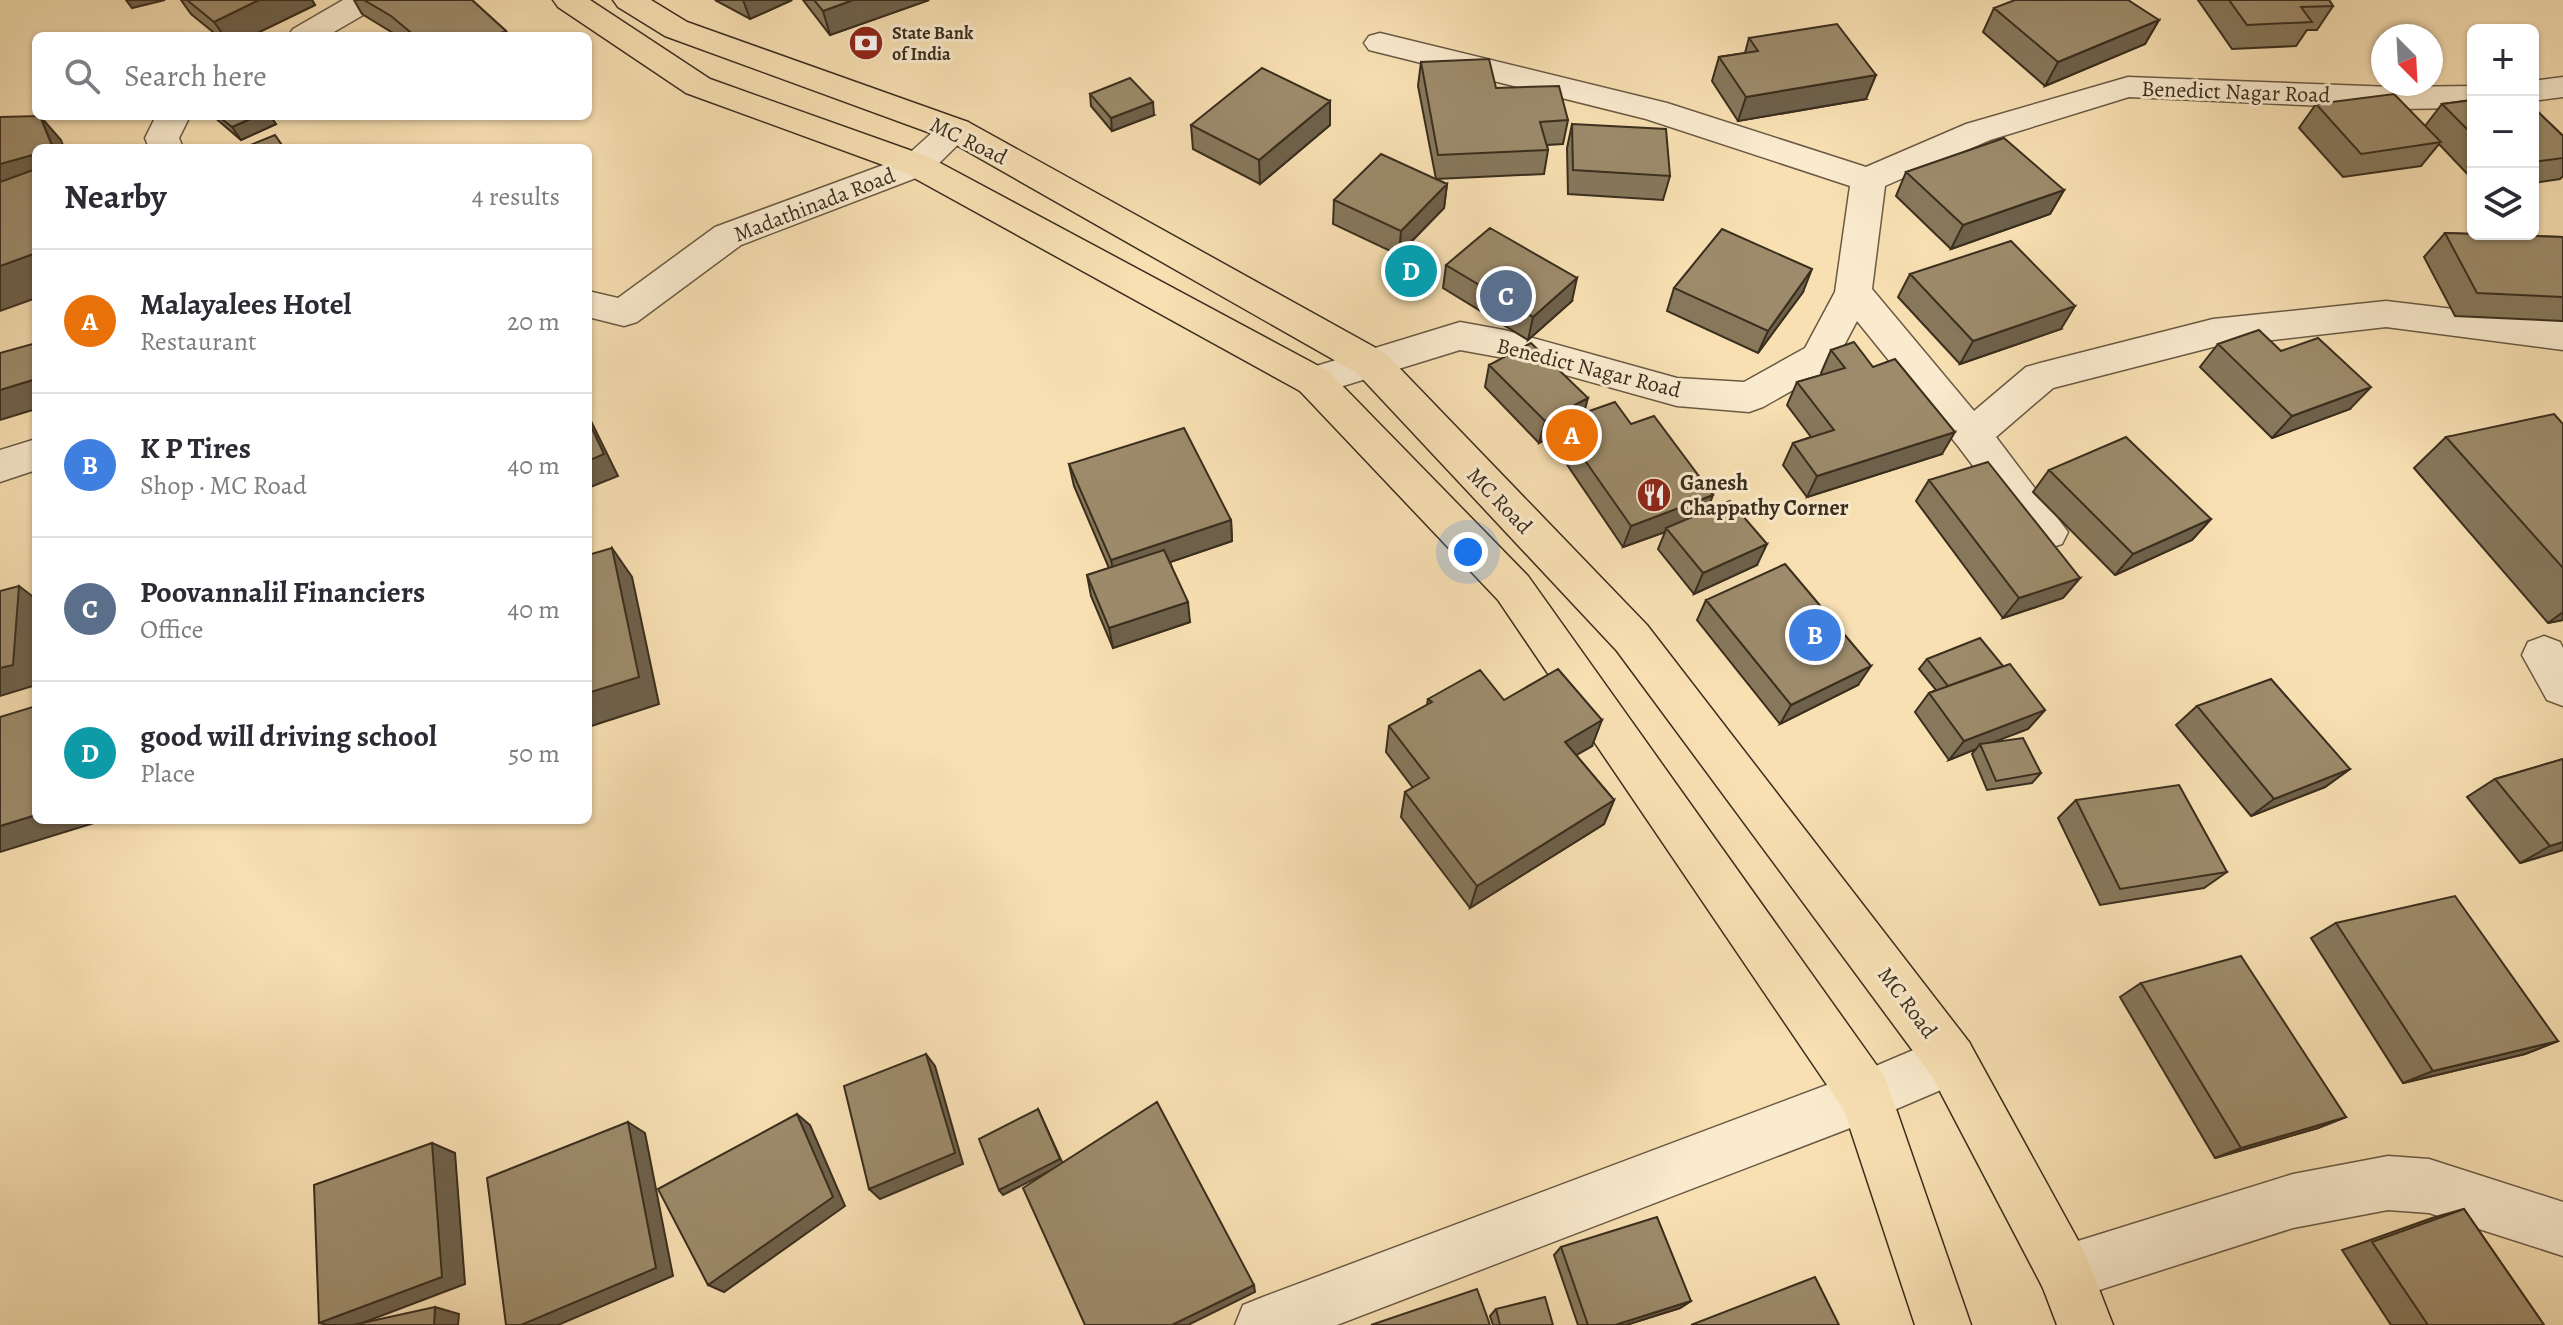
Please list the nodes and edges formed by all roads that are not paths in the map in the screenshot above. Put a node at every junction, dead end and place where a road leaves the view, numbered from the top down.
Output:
1 (366, 0) edge
2 (569, 0) edge
3 (629, 0) edge
4 (311, 32) edge
5 (1380, 43) dead end
6 (2563, 87) edge
7 (2539, 90) edge
8 (2467, 97) edge
9 (171, 120) edge
10 (956, 130) junction
11 (164, 144) edge
12 (917, 165) junction
13 (1868, 180) junction
14 (1853, 292) junction
15 (592, 305) edge
16 (2563, 336) edge
17 (1371, 363) junction
18 (1314, 381) junction
19 (1972, 435) junction
20 (32, 455) edge
21 (0, 466) edge
22 (2047, 532) edge
23 (1951, 1060) junction
24 (1866, 1096) junction
25 (2563, 1229) edge
26 (2065, 1273) junction
27 (1263, 1325) edge
28 (1943, 1325) edge
29 (2085, 1325) edge

1 - 4 street
2 - 12 main road, MC Road
3 - 10 main road, MC Road
5 - 13 street
6 - 7 street
8 - 13 street, Benedict Nagar Road
9 - 11 street
10 - 12 street, Madathinada Road
10 - 17 main road, MC Road
12 - 15 street, Madathinada Road
12 - 18 main road, MC Road
13 - 14 street, Benedict Nagar Road
14 - 17 street, Benedict Nagar Road
14 - 19 street
16 - 19 street
17 - 18 street, Benedict Nagar Road
17 - 23 main road, MC Road
18 - 24 main road, MC Road
19 - 22 street
20 - 21 street
23 - 24 street
23 - 26 main road, MC Road
24 - 27 street
24 - 28 main road, MC Road
25 - 26 street
26 - 29 main road, MC Road

